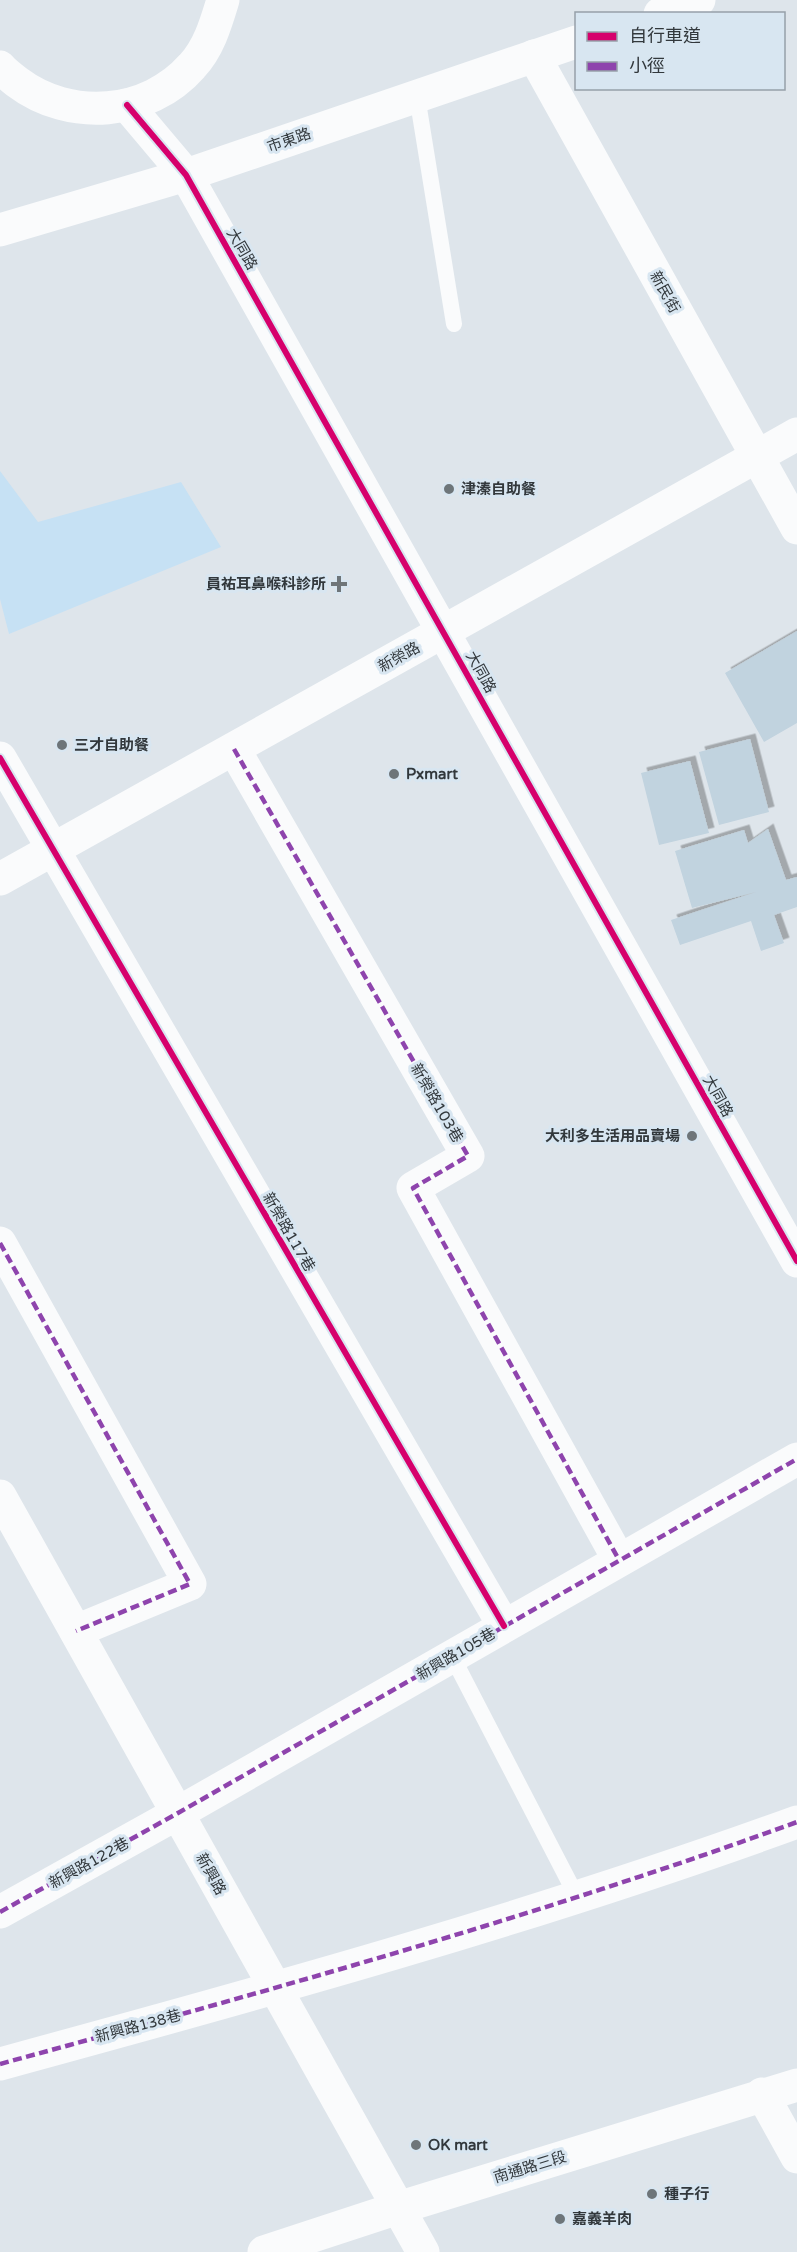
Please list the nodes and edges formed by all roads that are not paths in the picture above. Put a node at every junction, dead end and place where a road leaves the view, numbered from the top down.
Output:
1 (223, 0) edge
2 (699, 0) edge
3 (666, 12) edge
4 (575, 42) edge
5 (534, 56) junction
6 (0, 67) edge
7 (417, 96) junction
8 (128, 105) junction
9 (186, 175) junction
10 (0, 230) edge
11 (454, 324) dead end
12 (797, 434) edge
13 (757, 456) junction
14 (797, 528) edge
15 (445, 632) junction
16 (234, 749) junction
17 (0, 758) edge
18 (53, 849) junction
19 (0, 879) edge
20 (0, 1243) edge
21 (797, 1261) edge
22 (797, 1459) edge
23 (0, 1496) edge
24 (619, 1560) junction
25 (504, 1626) junction
26 (76, 1631) junction
27 (452, 1656) junction
28 (178, 1813) junction
29 (797, 1822) edge
30 (577, 1897) junction
31 (0, 1912) edge
32 (275, 1989) junction
33 (0, 2064) edge
34 (797, 2085) edge
35 (762, 2094) junction
36 (797, 2157) edge
37 (398, 2208) junction
38 (264, 2252) edge
39 (423, 2252) edge

1 - 8 street
2 - 3 street
4 - 5 street, 市東路
5 - 7 street, 市東路
5 - 13 street, 新民街
6 - 8 street
7 - 9 street, 市東路
7 - 11 lane
8 - 9 street, 大同路
9 - 10 street, 市東路
9 - 15 street, 大同路
12 - 13 street, 新榮路
13 - 14 street, 新民街
13 - 15 street, 新榮路
15 - 16 street, 新榮路
15 - 21 street, 大同路
16 - 18 street, 新榮路
16 - 24 street, 新榮路103巷
17 - 18 street, 新榮路117巷
18 - 19 street, 新榮路
18 - 25 street, 新榮路117巷
20 - 26 street
22 - 24 street, 新興路105巷
23 - 26 street, 新興路
24 - 25 street, 新興路105巷
25 - 27 street, 新興路105巷
26 - 28 street, 新興路
27 - 28 street, 新興路105巷
27 - 30 lane
28 - 31 street, 新興路122巷
28 - 32 street, 新興路
29 - 30 street, 新興路138巷
30 - 32 street, 新興路138巷
32 - 33 street, 新興路138巷
32 - 37 street, 新興路
34 - 35 street, 南通路三段
35 - 36 street
35 - 37 street, 南通路三段
37 - 38 street, 南通路三段
37 - 39 street, 新興路

